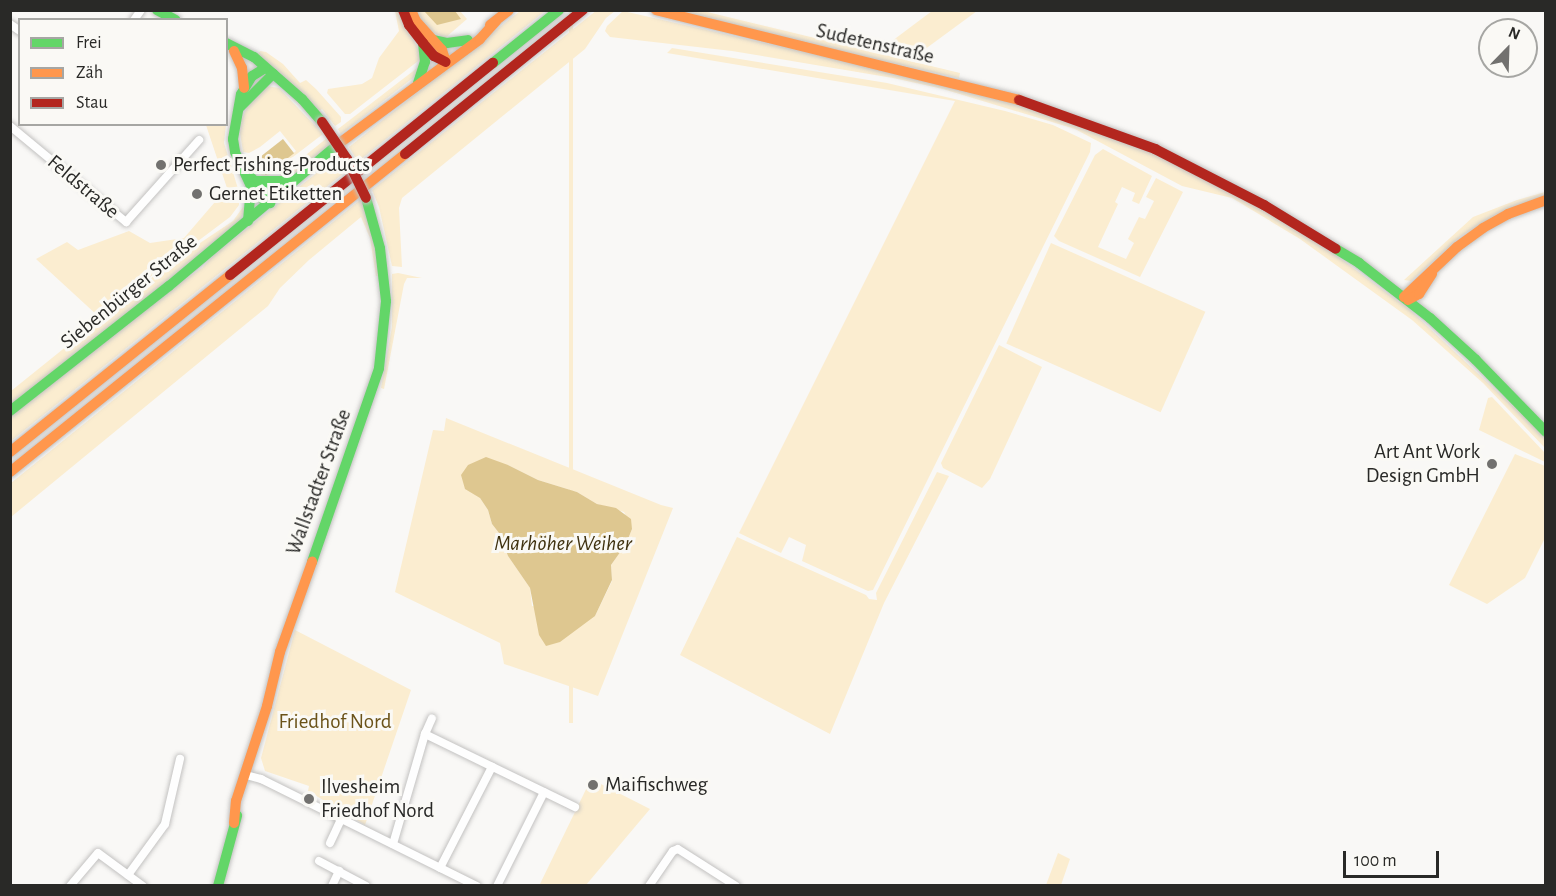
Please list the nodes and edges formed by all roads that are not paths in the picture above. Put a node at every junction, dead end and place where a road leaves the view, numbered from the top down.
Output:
1 (157, 10) edge
2 (403, 10) edge
3 (411, 10) edge
4 (509, 10) edge
5 (559, 10) edge
6 (583, 10) edge
7 (656, 10) edge
8 (172, 18) edge
9 (496, 21) junction
10 (468, 40) junction
11 (428, 42) junction
12 (229, 47) edge
13 (446, 62) junction
14 (269, 71) junction
15 (418, 83) junction
16 (244, 88) junction
17 (237, 109) junction
18 (10, 126) edge
19 (199, 141) dead end
20 (342, 144) junction
21 (293, 181) junction
22 (254, 183) junction
23 (1545, 200) edge
24 (270, 203) junction
25 (248, 221) junction
26 (1437, 266) junction
27 (1424, 288) junction
28 (1406, 299) junction
29 (1430, 318) junction
30 (10, 411) edge
31 (1545, 432) edge
32 (10, 452) edge
33 (10, 472) edge
34 (432, 718) dead end
35 (425, 734) junction
36 (180, 759) dead end
37 (492, 768) junction
38 (246, 775) junction
39 (544, 792) junction
40 (575, 807) dead end
41 (342, 819) junction
42 (330, 843) dead end
43 (393, 844) junction
44 (319, 861) dead end
45 (440, 868) junction
46 (339, 871) junction
47 (128, 875) junction
48 (464, 883) edge
49 (70, 885) edge
50 (143, 885) edge
51 (218, 885) edge
52 (332, 885) edge
53 (366, 885) edge
54 (477, 885) edge
55 (497, 885) edge
56 (650, 885) edge
57 (735, 885) edge

1 - 8 main road
2 - 11 main road
3 - 11 main road
4 - 9 main road, Siebenbürger Straße
5 - 32 main road
6 - 33 main road
7 - 28 main road, Sudetenstraße
9 - 10 main road, Siebenbürger Straße
9 - 13 main road, Siebenbürger Straße
10 - 11 main road
10 - 13 main road, Siebenbürger Straße
11 - 13 main road
11 - 15 main road
12 - 14 main road, Wallstadter Straße
12 - 16 main road
13 - 15 main road, Siebenbürger Straße
14 - 16 main road
14 - 17 main road
14 - 38 main road, Wallstadter Straße, bridge
15 - 20 main road, Siebenbürger Straße
16 - 17 main road
17 - 22 main road
18 - 19 street, Feldstraße
20 - 21 main road, Siebenbürger Straße
20 - 24 main road, Siebenbürger Straße
21 - 22 main road
21 - 24 main road, Siebenbürger Straße
22 - 24 main road
22 - 25 main road
23 - 26 main road
24 - 25 main road, Siebenbürger Straße
25 - 30 main road, Siebenbürger Straße
26 - 27 main road
26 - 28 main road
27 - 28 main road
27 - 29 main road
28 - 29 main road, Sudetenstraße
29 - 31 main road, Sudetenstraße
34 - 35 street
35 - 37 street
35 - 43 street
36 - 47 street
37 - 39 street
37 - 45 street
38 - 41 street
38 - 51 main road, Wallstadter Straße
39 - 40 street
39 - 55 street
41 - 42 street
41 - 43 street
43 - 45 street
44 - 46 street
45 - 48 street
46 - 52 street
46 - 53 street
47 - 49 street
47 - 50 street
48 - 54 street
56 - 57 street

